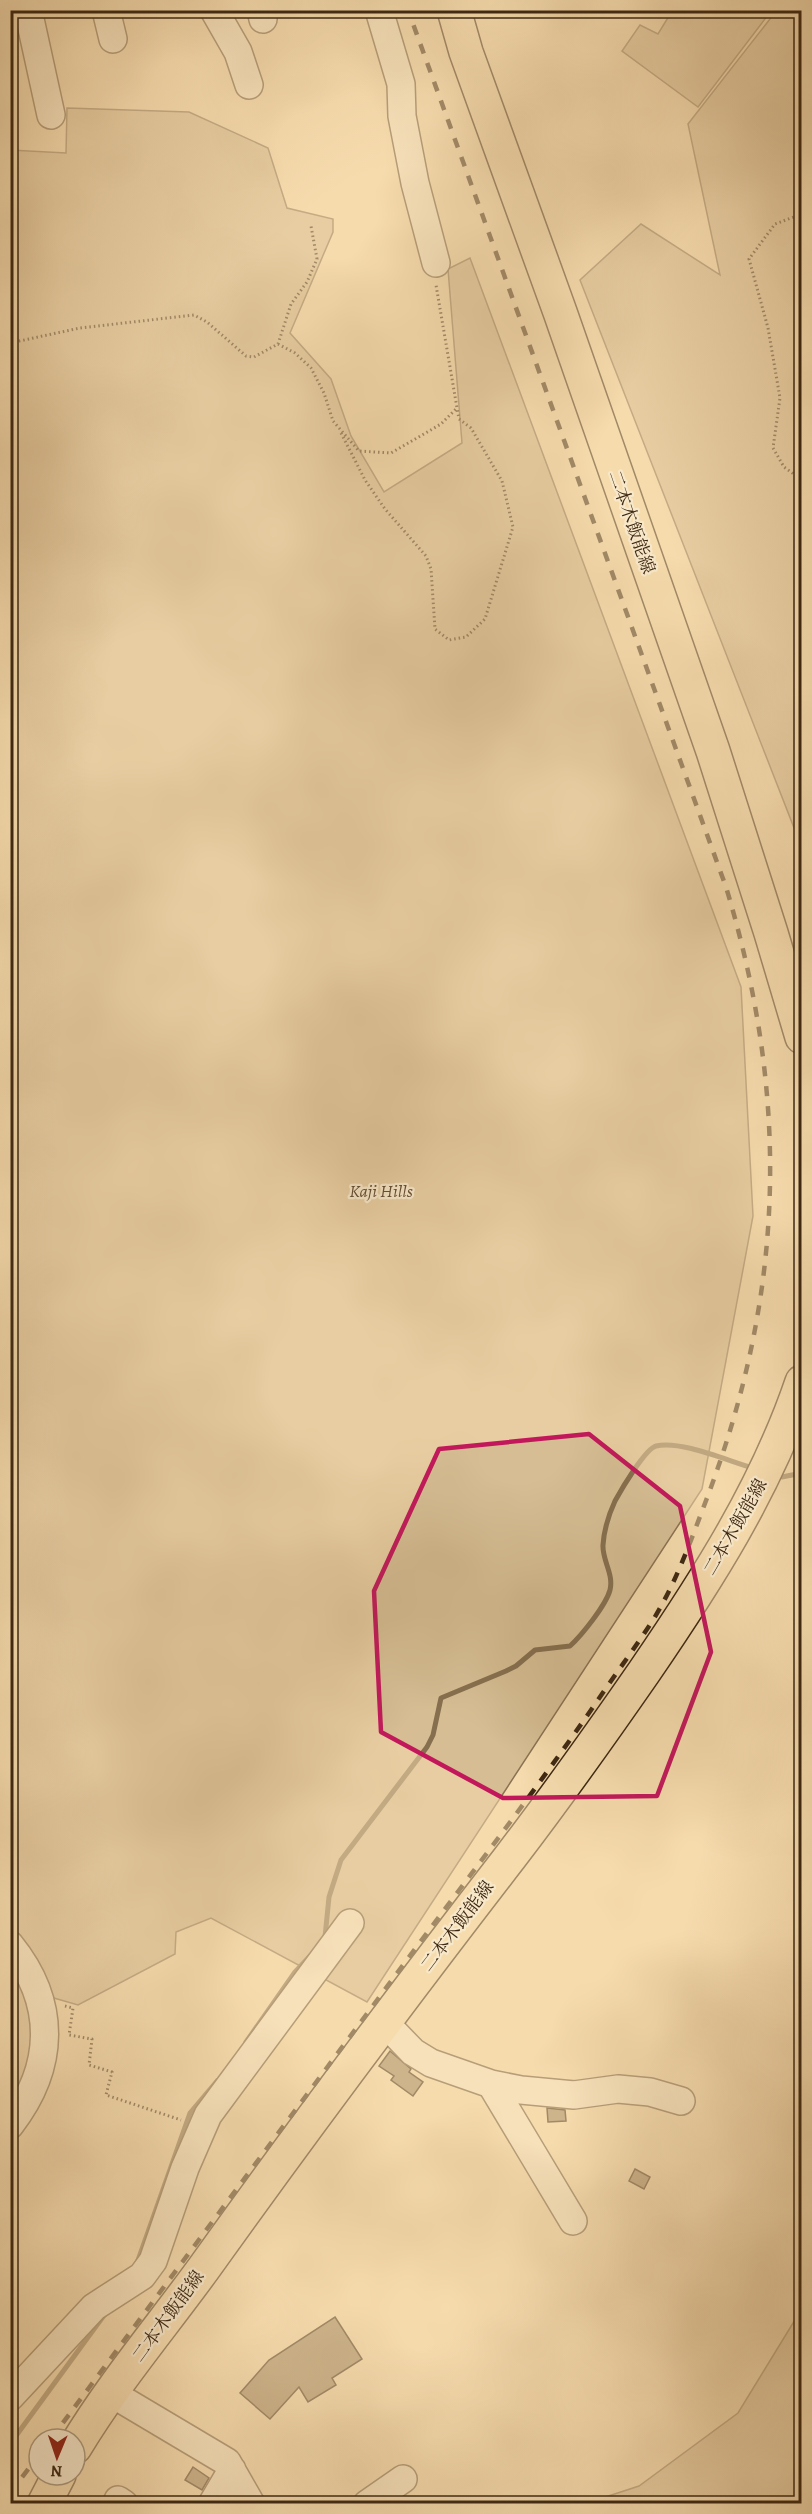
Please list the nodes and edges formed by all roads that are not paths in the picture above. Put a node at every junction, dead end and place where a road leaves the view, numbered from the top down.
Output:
1 (28, 10) edge
2 (106, 10) edge
3 (214, 10) edge
4 (379, 10) edge
5 (454, 10) edge
6 (113, 39) dead end
7 (249, 84) dead end
8 (51, 115) dead end
9 (436, 263) road end
10 (801, 1037) edge
11 (801, 1382) edge
12 (350, 1923) dead end
13 (10, 1945) edge
14 (384, 2022) junction
15 (491, 2084) junction
16 (681, 2101) dead end
17 (10, 2125) edge
18 (573, 2221) dead end
19 (66, 2310) dead end
20 (10, 2377) edge
21 (111, 2393) junction
22 (10, 2397) edge
23 (87, 2429) edge
24 (232, 2470) junction
25 (403, 2479) dead end
26 (53, 2487) edge
27 (44, 2504) edge
28 (212, 2504) edge
29 (251, 2504) edge
30 (367, 2504) edge

1 - 8 street
2 - 6 street
3 - 7 street
4 - 9 street
5 - 10 main road, 二本木飯能線
11 - 14 main road, 二本木飯能線
12 - 22 street
13 - 17 street
14 - 15 street
14 - 21 main road, 二本木飯能線
15 - 16 street
15 - 18 street
19 - 20 street
21 - 23 main road, 二本木飯能線
21 - 24 street
24 - 28 street
24 - 29 street
25 - 30 street
26 - 27 main road

